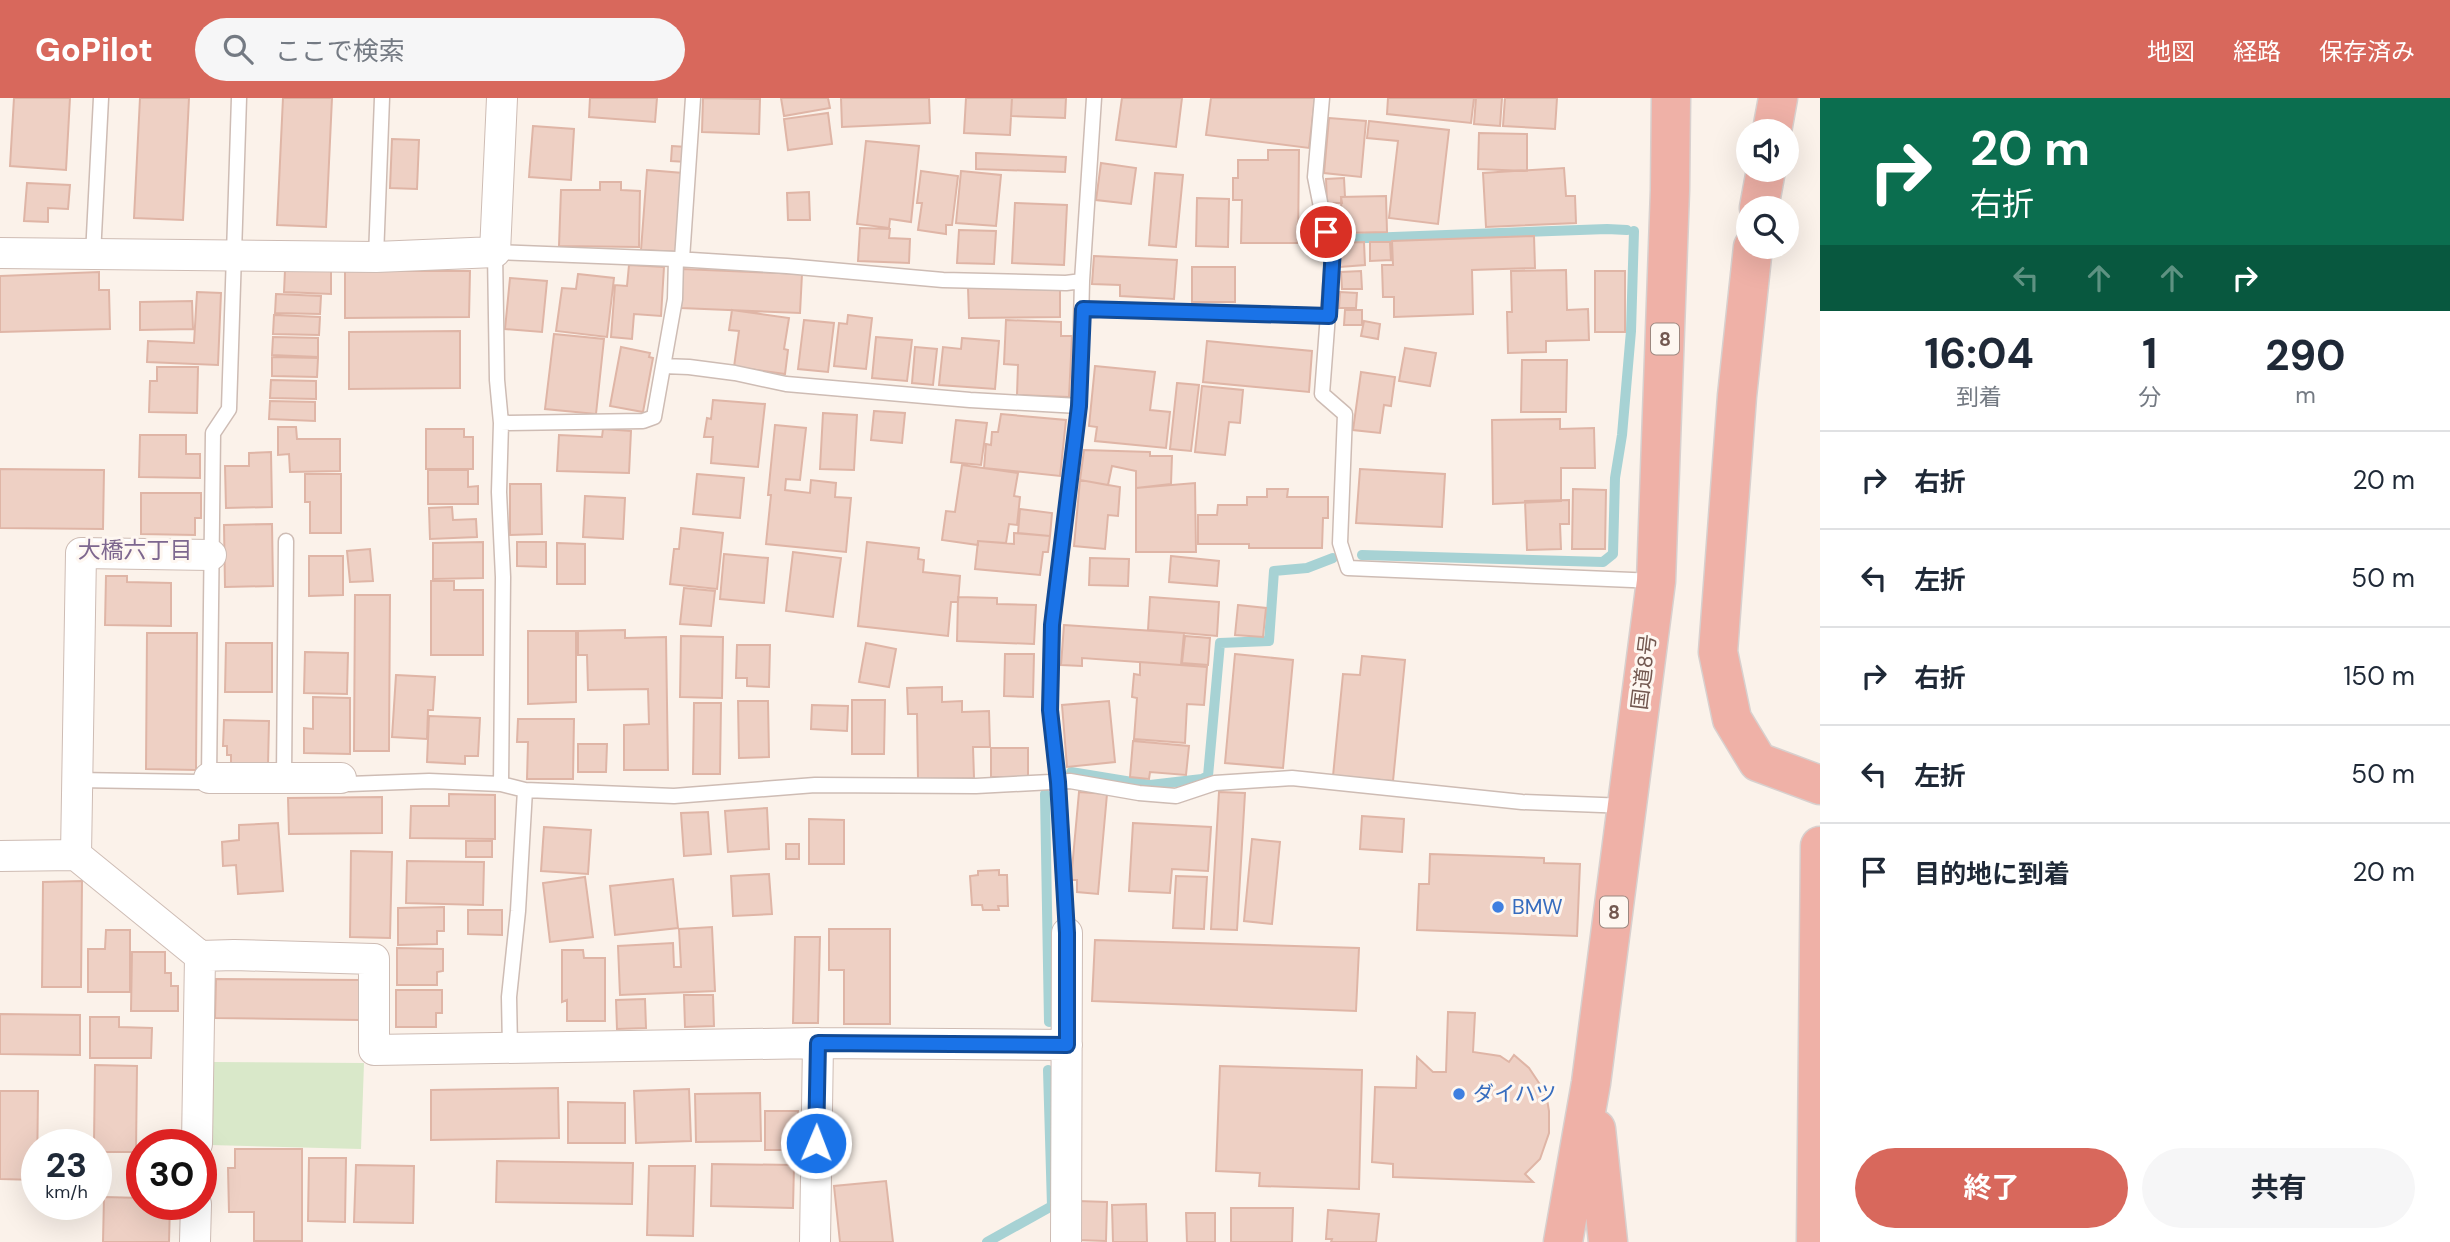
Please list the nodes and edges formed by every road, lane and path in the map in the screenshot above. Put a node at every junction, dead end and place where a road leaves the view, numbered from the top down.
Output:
1 (101, 98) edge
2 (239, 98) edge
3 (382, 98) edge
4 (502, 98) edge
5 (693, 98) edge
6 (1094, 98) edge
7 (1321, 98) edge
8 (1671, 98) edge
9 (1778, 98) edge
10 (1774, 119) edge
11 (495, 252) junction
12 (0, 253) edge
13 (93, 255) junction
14 (234, 256) junction
15 (376, 257) junction
16 (679, 259) junction
17 (1753, 259) edge
18 (1082, 281) junction
19 (1083, 309) junction
20 (1329, 316) junction
21 (663, 366) junction
22 (1079, 406) junction
23 (501, 424) junction
24 (286, 541) dead end
25 (211, 555) junction
26 (1656, 581) junction
27 (209, 778) junction
28 (284, 778) junction
29 (341, 778) joint
30 (77, 780) junction
31 (1058, 782) junction
32 (500, 784) junction
33 (1820, 785) edge
34 (525, 790) junction
35 (1628, 806) junction
36 (1820, 846) edge
37 (76, 855) junction
38 (0, 856) edge
39 (1067, 933) joint
40 (200, 956) junction
41 (818, 1043) junction
42 (1067, 1045) junction
43 (510, 1048) junction
44 (1591, 1083) junction
45 (197, 1129) edge
46 (196, 1220) edge
47 (195, 1242) edge
48 (815, 1242) edge
49 (1066, 1242) edge
50 (1563, 1242) edge
51 (1608, 1242) edge
52 (1816, 1242) edge

1 - 13 lane
2 - 14 lane
3 - 15 lane
4 - 11 street
5 - 16 lane
6 - 18 lane
7 - 20 lane
8 - 26 highway, 国道8号 / 8
9 - 10 highway
11 - 15 street
11 - 16 lane
11 - 23 lane
12 - 13 street
13 - 14 street
14 - 15 street
14 - 25 lane
16 - 18 lane
16 - 21 lane
17 - 33 highway
18 - 19 lane
19 - 20 lane
19 - 22 lane
20 - 26 lane
21 - 22 lane
21 - 23 lane
22 - 31 lane
23 - 32 lane
24 - 28 lane
25 - 27 lane
25 - 30 street
26 - 35 highway, 国道8号 / 8
27 - 28 street
27 - 30 lane
28 - 29 street
29 - 32 lane
30 - 37 street
31 - 34 lane
31 - 35 lane
31 - 39 lane
32 - 34 lane
34 - 43 lane
35 - 44 highway, 国道8号 / 8
36 - 52 highway
37 - 38 street
37 - 40 street
39 - 42 street
40 - 43 street
40 - 45 street
41 - 42 street
41 - 43 street
41 - 48 street
42 - 49 street
44 - 50 highway, 国道8号 / 8
44 - 51 highway, 8
46 - 47 street

